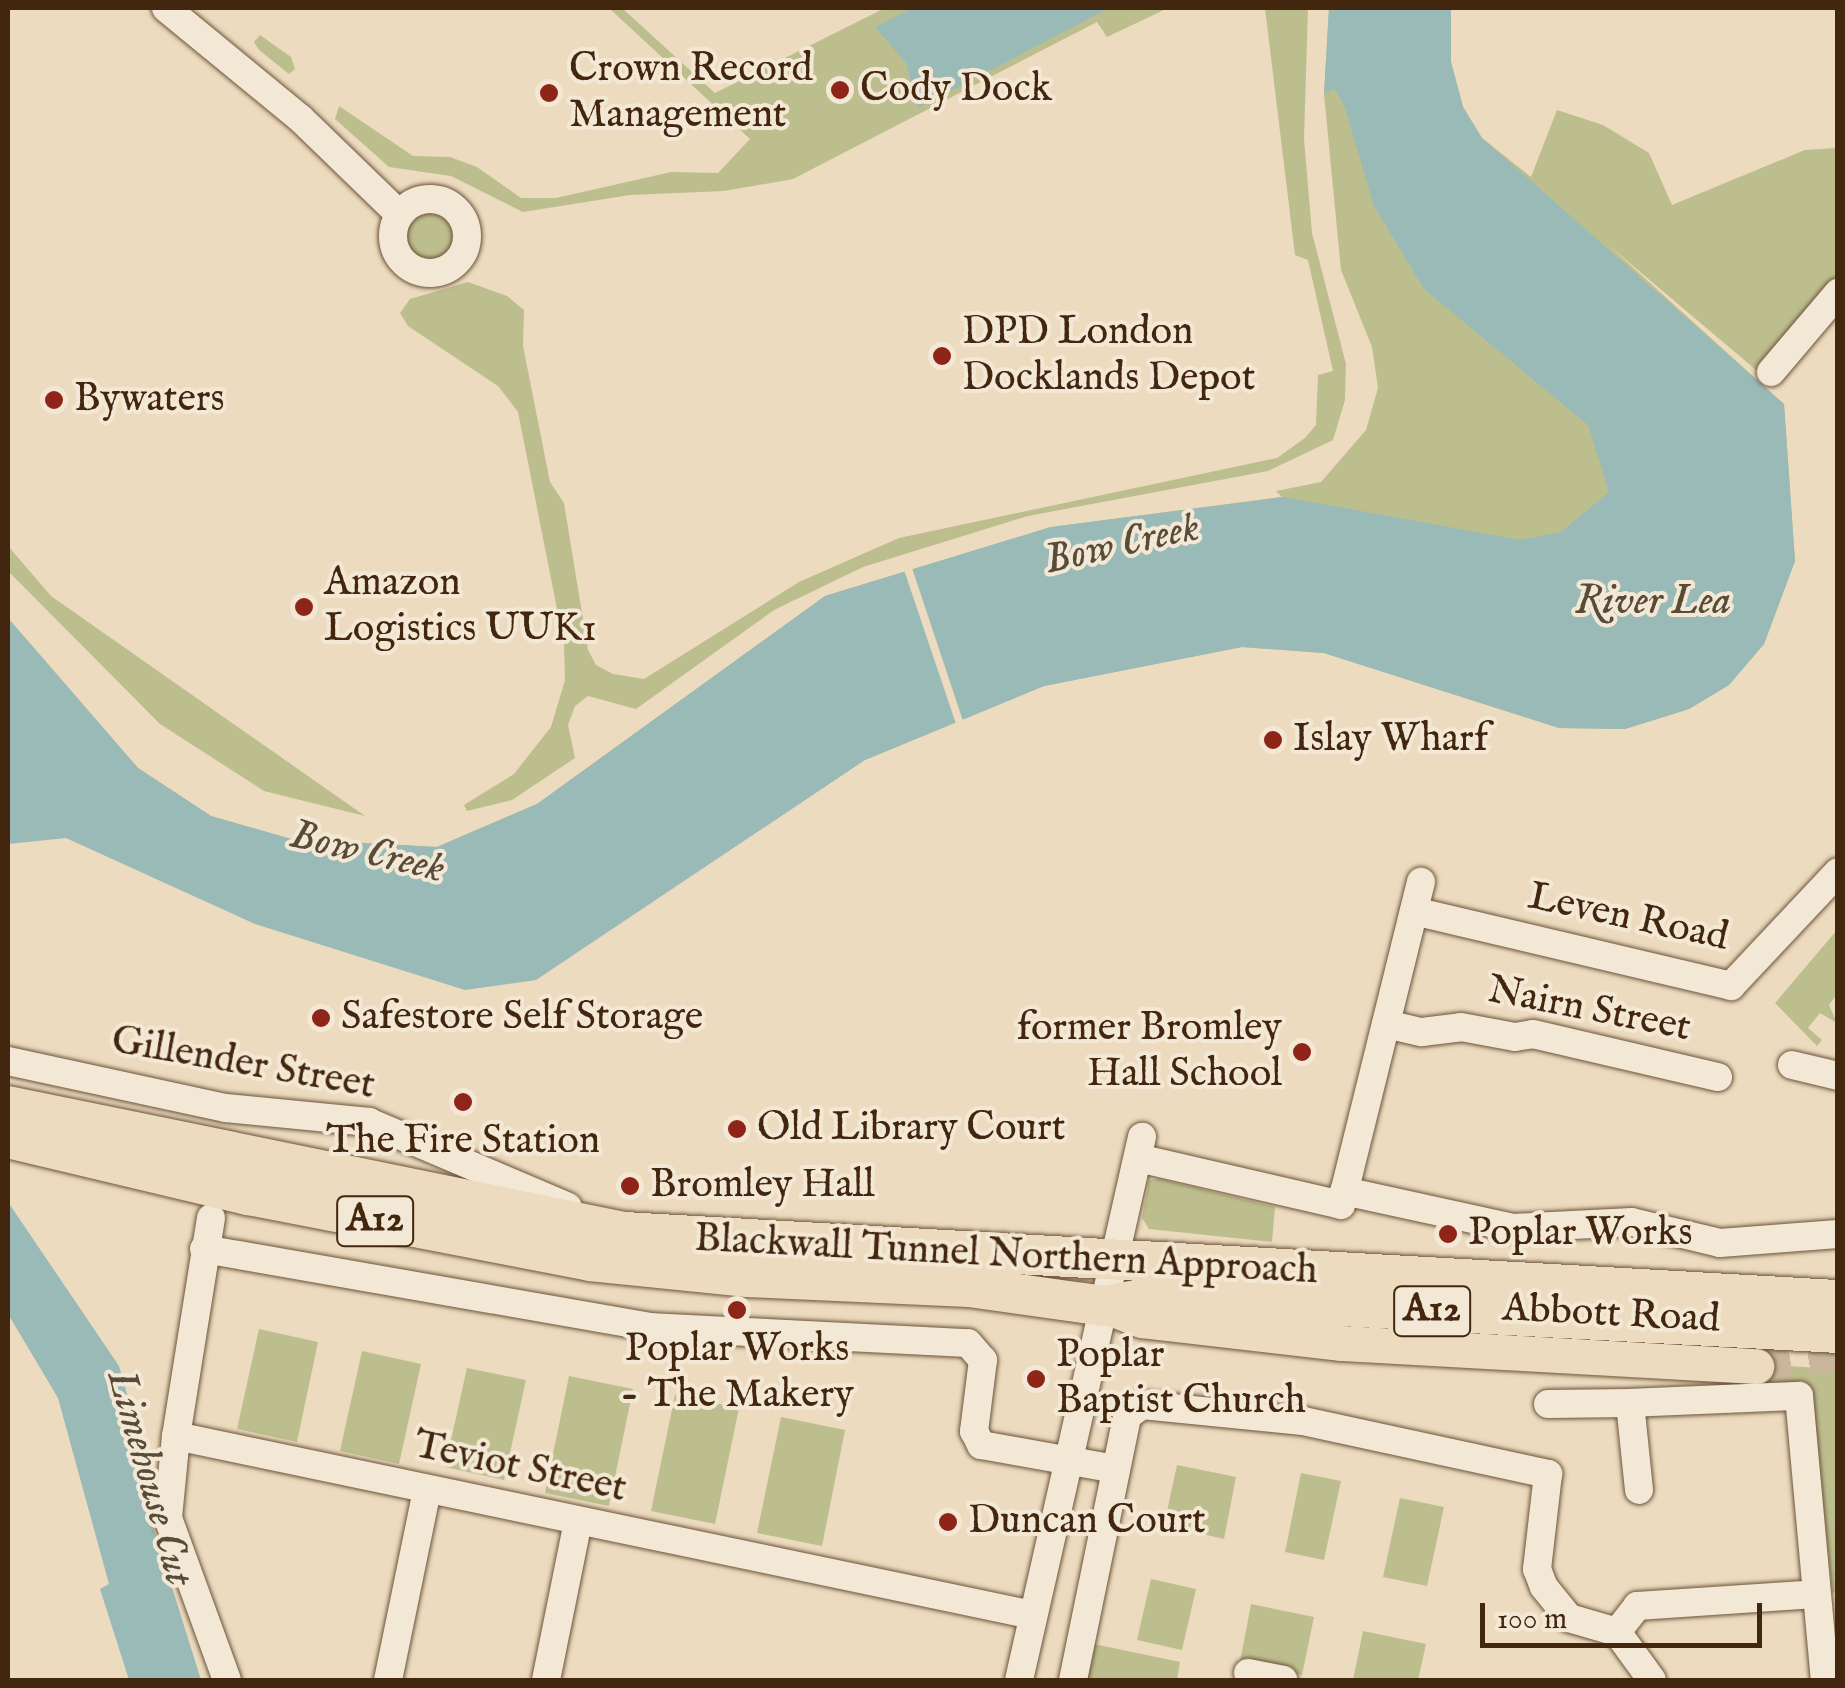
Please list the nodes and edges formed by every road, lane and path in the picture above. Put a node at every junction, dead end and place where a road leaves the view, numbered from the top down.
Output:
1 (166, 8) edge
2 (399, 214) dead end
3 (1838, 293) edge
4 (1770, 372) dead end
5 (1838, 872) edge
6 (1421, 882) dead end
7 (1414, 910) junction
8 (1386, 1024) junction
9 (8, 1061) edge
10 (1792, 1065) dead end
11 (1838, 1076) edge
12 (1718, 1077) dead end
13 (8, 1106) edge
14 (8, 1138) edge
15 (248, 1195) junction
16 (1342, 1198) junction
17 (570, 1208) joint
18 (624, 1232) junction
19 (207, 1234) junction
20 (1838, 1234) edge
21 (1114, 1258) junction
22 (1838, 1278) edge
23 (1696, 1293) junction
24 (1838, 1300) edge
25 (1105, 1306) junction
26 (1838, 1334) edge
27 (1756, 1366) tunnel mouth
28 (1630, 1403) junction
29 (1548, 1404) dead end
30 (176, 1436) junction
31 (1065, 1462) junction
32 (1116, 1469) junction
33 (426, 1490) junction
34 (1639, 1490) dead end
35 (578, 1522) junction
36 (1816, 1594) junction
37 (1033, 1614) junction
38 (1617, 1632) junction
39 (1248, 1673) dead end
40 (227, 1680) edge
41 (388, 1680) edge
42 (546, 1680) edge
43 (1019, 1680) edge
44 (1073, 1680) edge
45 (1283, 1680) edge
46 (1652, 1680) edge
47 (1825, 1680) edge

1 - 2 street
3 - 4 street
5 - 7 street, Leven Road
6 - 7 street
7 - 8 street
8 - 12 street, Nairn Street
8 - 16 street
9 - 17 street, Gillender Street
10 - 11 street
13 - 18 highway, Blackwall Tunnel Northern Approach / A12
14 - 15 highway, Blackwall Tunnel Northern Approach / A12
15 - 19 highway
15 - 25 highway, Blackwall Tunnel Northern Approach / A12
16 - 20 street, Abbott Road
16 - 21 street, Abbott Road
17 - 18 highway
18 - 21 highway, Blackwall Tunnel Northern Approach / A12
19 - 30 street
19 - 31 street
21 - 23 highway, Blackwall Tunnel Northern Approach / A12
21 - 25 street
22 - 23 highway, A12
23 - 24 highway, Blackwall Tunnel Northern Approach / A12
25 - 26 highway, Blackwall Tunnel Northern Approach / A12
25 - 27 main road, Abbott Road
25 - 31 street
28 - 29 street
28 - 34 street
28 - 36 street
30 - 33 street, Teviot Street
30 - 40 street
31 - 32 street
31 - 37 street
32 - 38 street
32 - 44 street
33 - 35 street, Teviot Street
33 - 41 street
35 - 37 street, Teviot Street
35 - 42 street
36 - 38 street
36 - 47 street
37 - 43 street
38 - 46 street
39 - 45 street

